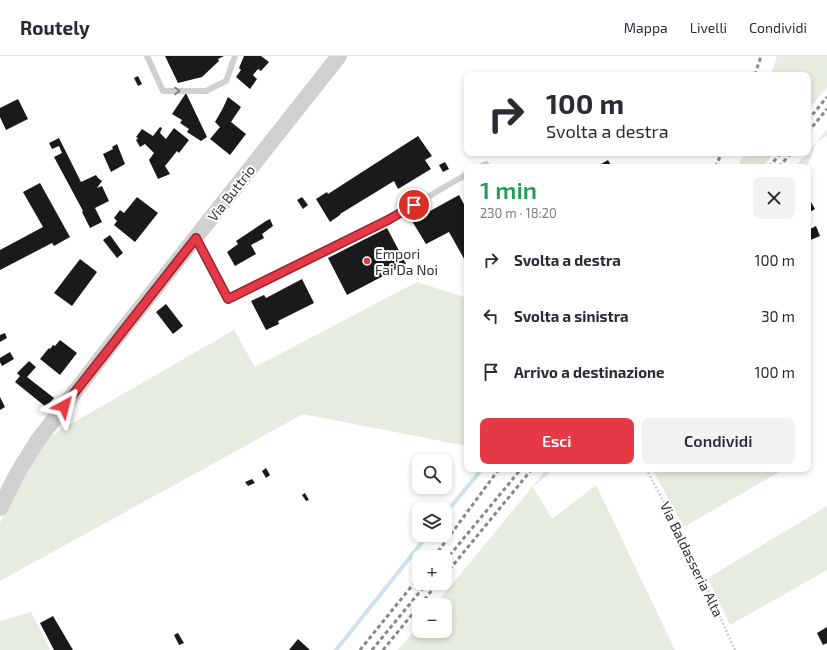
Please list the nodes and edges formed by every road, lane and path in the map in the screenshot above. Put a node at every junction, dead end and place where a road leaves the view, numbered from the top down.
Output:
1 (147, 56) edge
2 (235, 56) edge
3 (339, 56) edge
4 (464, 176) edge
5 (196, 238) junction
6 (648, 472) edge
7 (0, 508) edge
8 (735, 650) edge

1 -> 2 lane
3 - 5 street, Via Buttrio
4 - 5 lane
5 - 7 street, Via Buttrio
6 - 8 path, Via Baldasseria Alta

